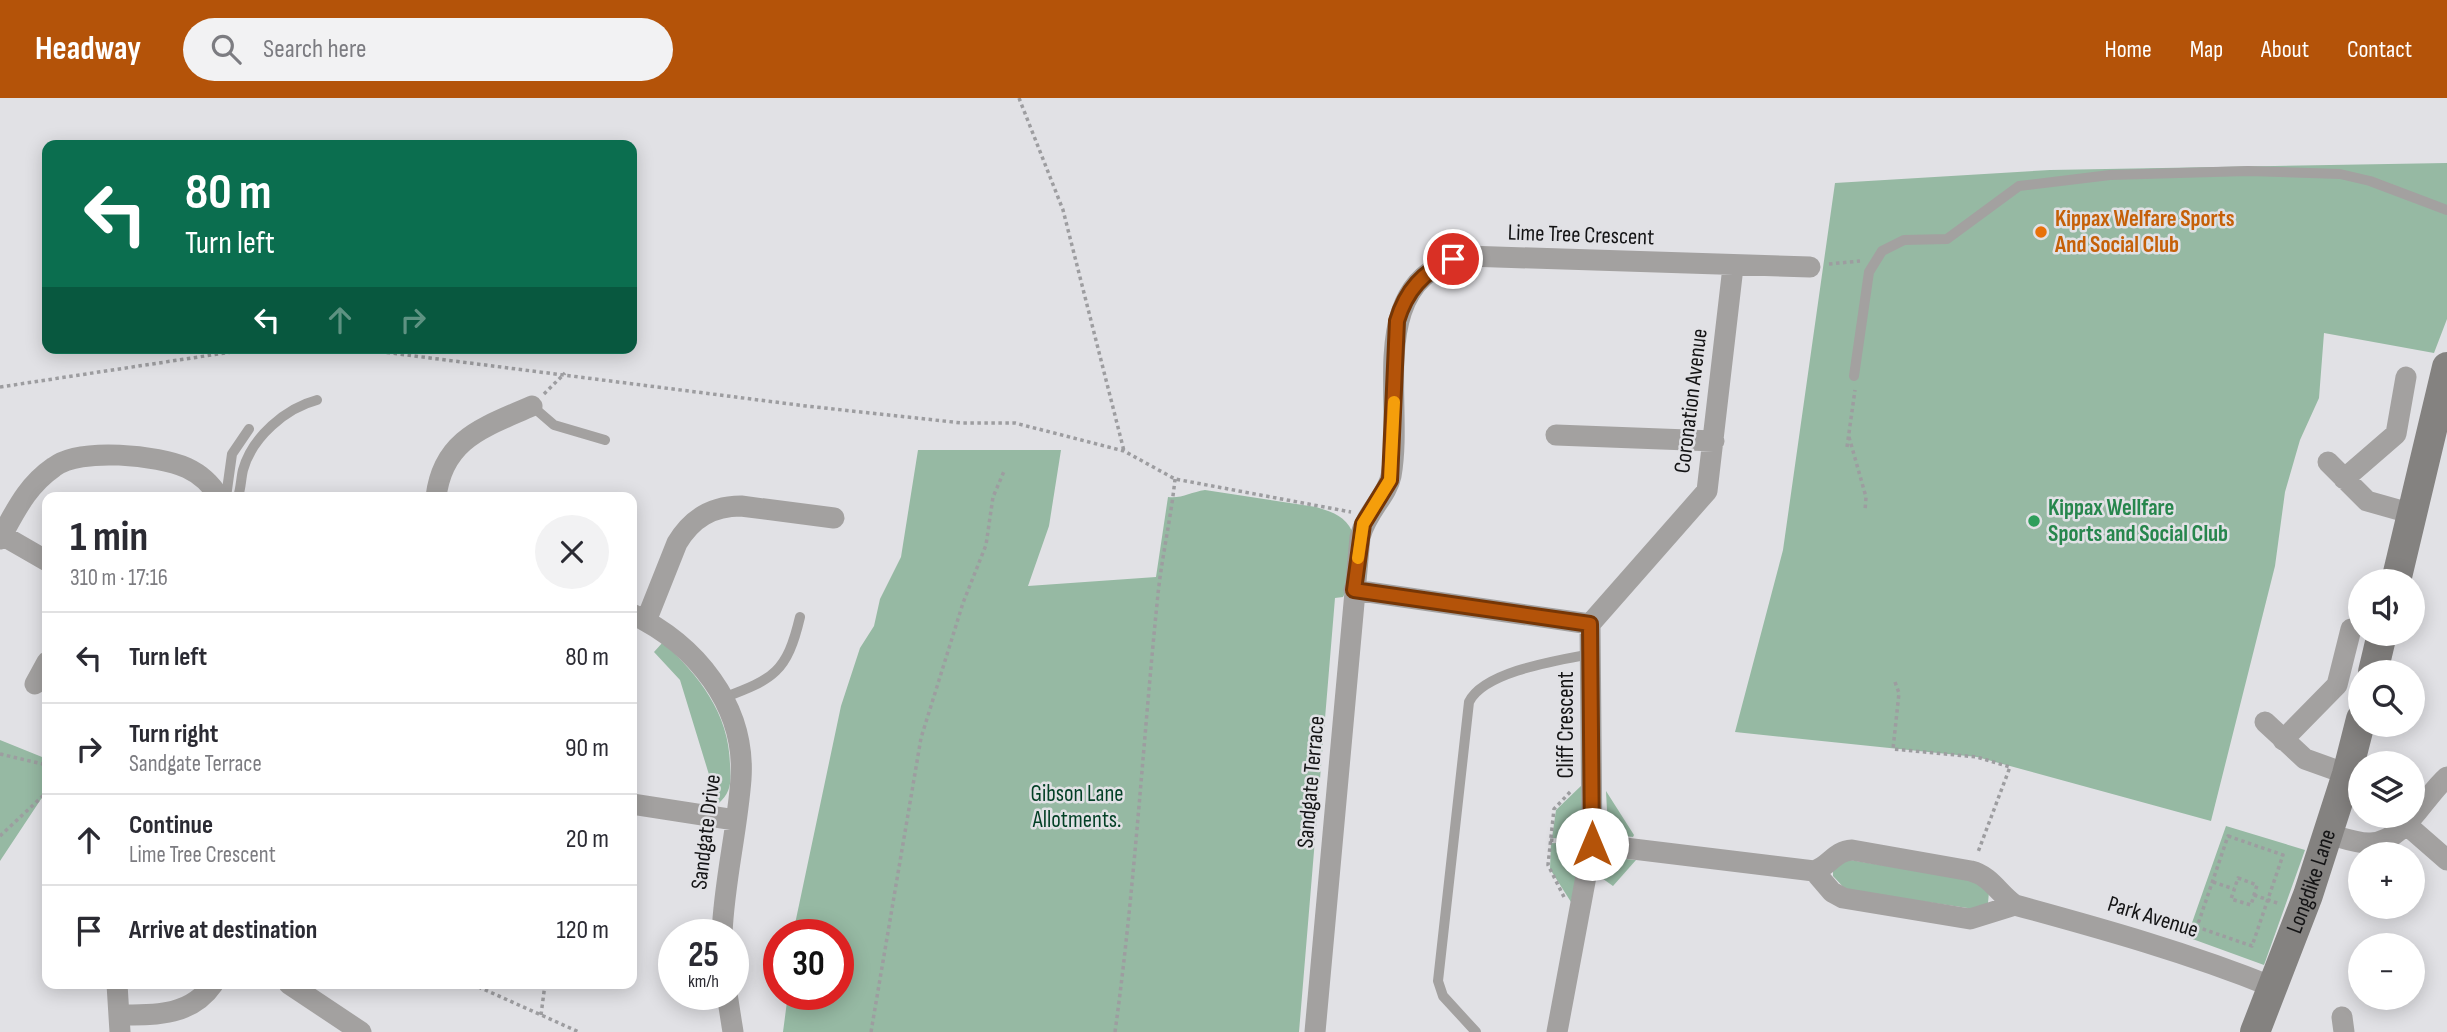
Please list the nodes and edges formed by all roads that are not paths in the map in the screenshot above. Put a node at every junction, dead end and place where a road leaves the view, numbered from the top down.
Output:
1 (2447, 210) edge
2 (1733, 267) junction
3 (1810, 267) road end
4 (2447, 367) edge
5 (1854, 376) road end
6 (2406, 377) dead end
7 (317, 400) dead end
8 (532, 406) joint
9 (249, 429) dead end
10 (1556, 435) dead end
11 (605, 440) dead end
12 (1714, 441) junction
13 (2328, 462) dead end
14 (2344, 479) junction
15 (214, 492) edge
16 (227, 492) edge
17 (240, 492) edge
18 (437, 492) edge
19 (2413, 514) junction
20 (834, 518) dead end
21 (1, 537) edge
22 (1360, 537) joint
23 (42, 558) edge
24 (2399, 569) edge
25 (1354, 590) junction
26 (800, 617) dead end
27 (639, 618) edge
28 (1590, 624) junction
29 (2348, 641) edge
30 (1592, 654) junction
31 (42, 671) edge
32 (35, 684) dead end
33 (723, 698) junction
34 (2265, 722) dead end
35 (2356, 737) edge
36 (2283, 740) junction
37 (2347, 774) junction
38 (2447, 777) edge
39 (2425, 799) edge
40 (637, 805) edge
41 (735, 820) junction
42 (2404, 828) edge
43 (2410, 828) edge
44 (2328, 834) junction
45 (1592, 844) junction
46 (2447, 860) edge
47 (1814, 871) junction
48 (2015, 905) junction
49 (722, 919) edge
50 (2273, 987) junction
51 (118, 989) edge
52 (208, 989) edge
53 (296, 989) edge
54 (730, 1010) edge
55 (121, 1024) edge
56 (361, 1032) edge
57 (733, 1032) edge
58 (1315, 1032) edge
59 (1476, 1032) edge
60 (1557, 1032) edge
61 (2255, 1032) edge

1 - 5 lane
2 - 3 street, Lime Tree Crescent
2 - 12 street, Coronation Avenue
2 - 22 street, Lime Tree Crescent
4 - 19 main road
6 - 14 street
7 - 17 lane
8 - 11 lane
8 - 18 street
9 - 16 lane
10 - 12 street
12 - 28 street, Coronation Avenue
13 - 14 street
14 - 19 street
15 - 21 street
19 - 24 main road
20 - 27 street
21 - 23 street
22 - 25 street, Sandgate Terrace
25 - 28 street
25 - 58 street, Sandgate Terrace
26 - 33 lane
27 - 33 street, Sandgate Drive
28 - 30 street, Cliff Crescent
29 - 36 street
30 - 45 street, Cliff Crescent
30 - 59 lane
31 - 32 street
33 - 41 street, Sandgate Drive
34 - 36 street
35 - 37 main road, Longdike Lane
36 - 37 street
37 - 44 main road, Longdike Lane
38 - 39 street
40 - 41 street
41 - 49 street, Sandgate Drive
42 - 44 street
43 - 46 street
44 - 50 main road, Longdike Lane
45 - 47 street
45 - 60 street, Cliff Crescent
47 - 48 street
47 - 48 street, Park Avenue
48 - 50 street, Park Avenue
50 - 61 main road, Longdike Lane
51 - 55 street
52 - 55 street
53 - 56 street
54 - 57 street

